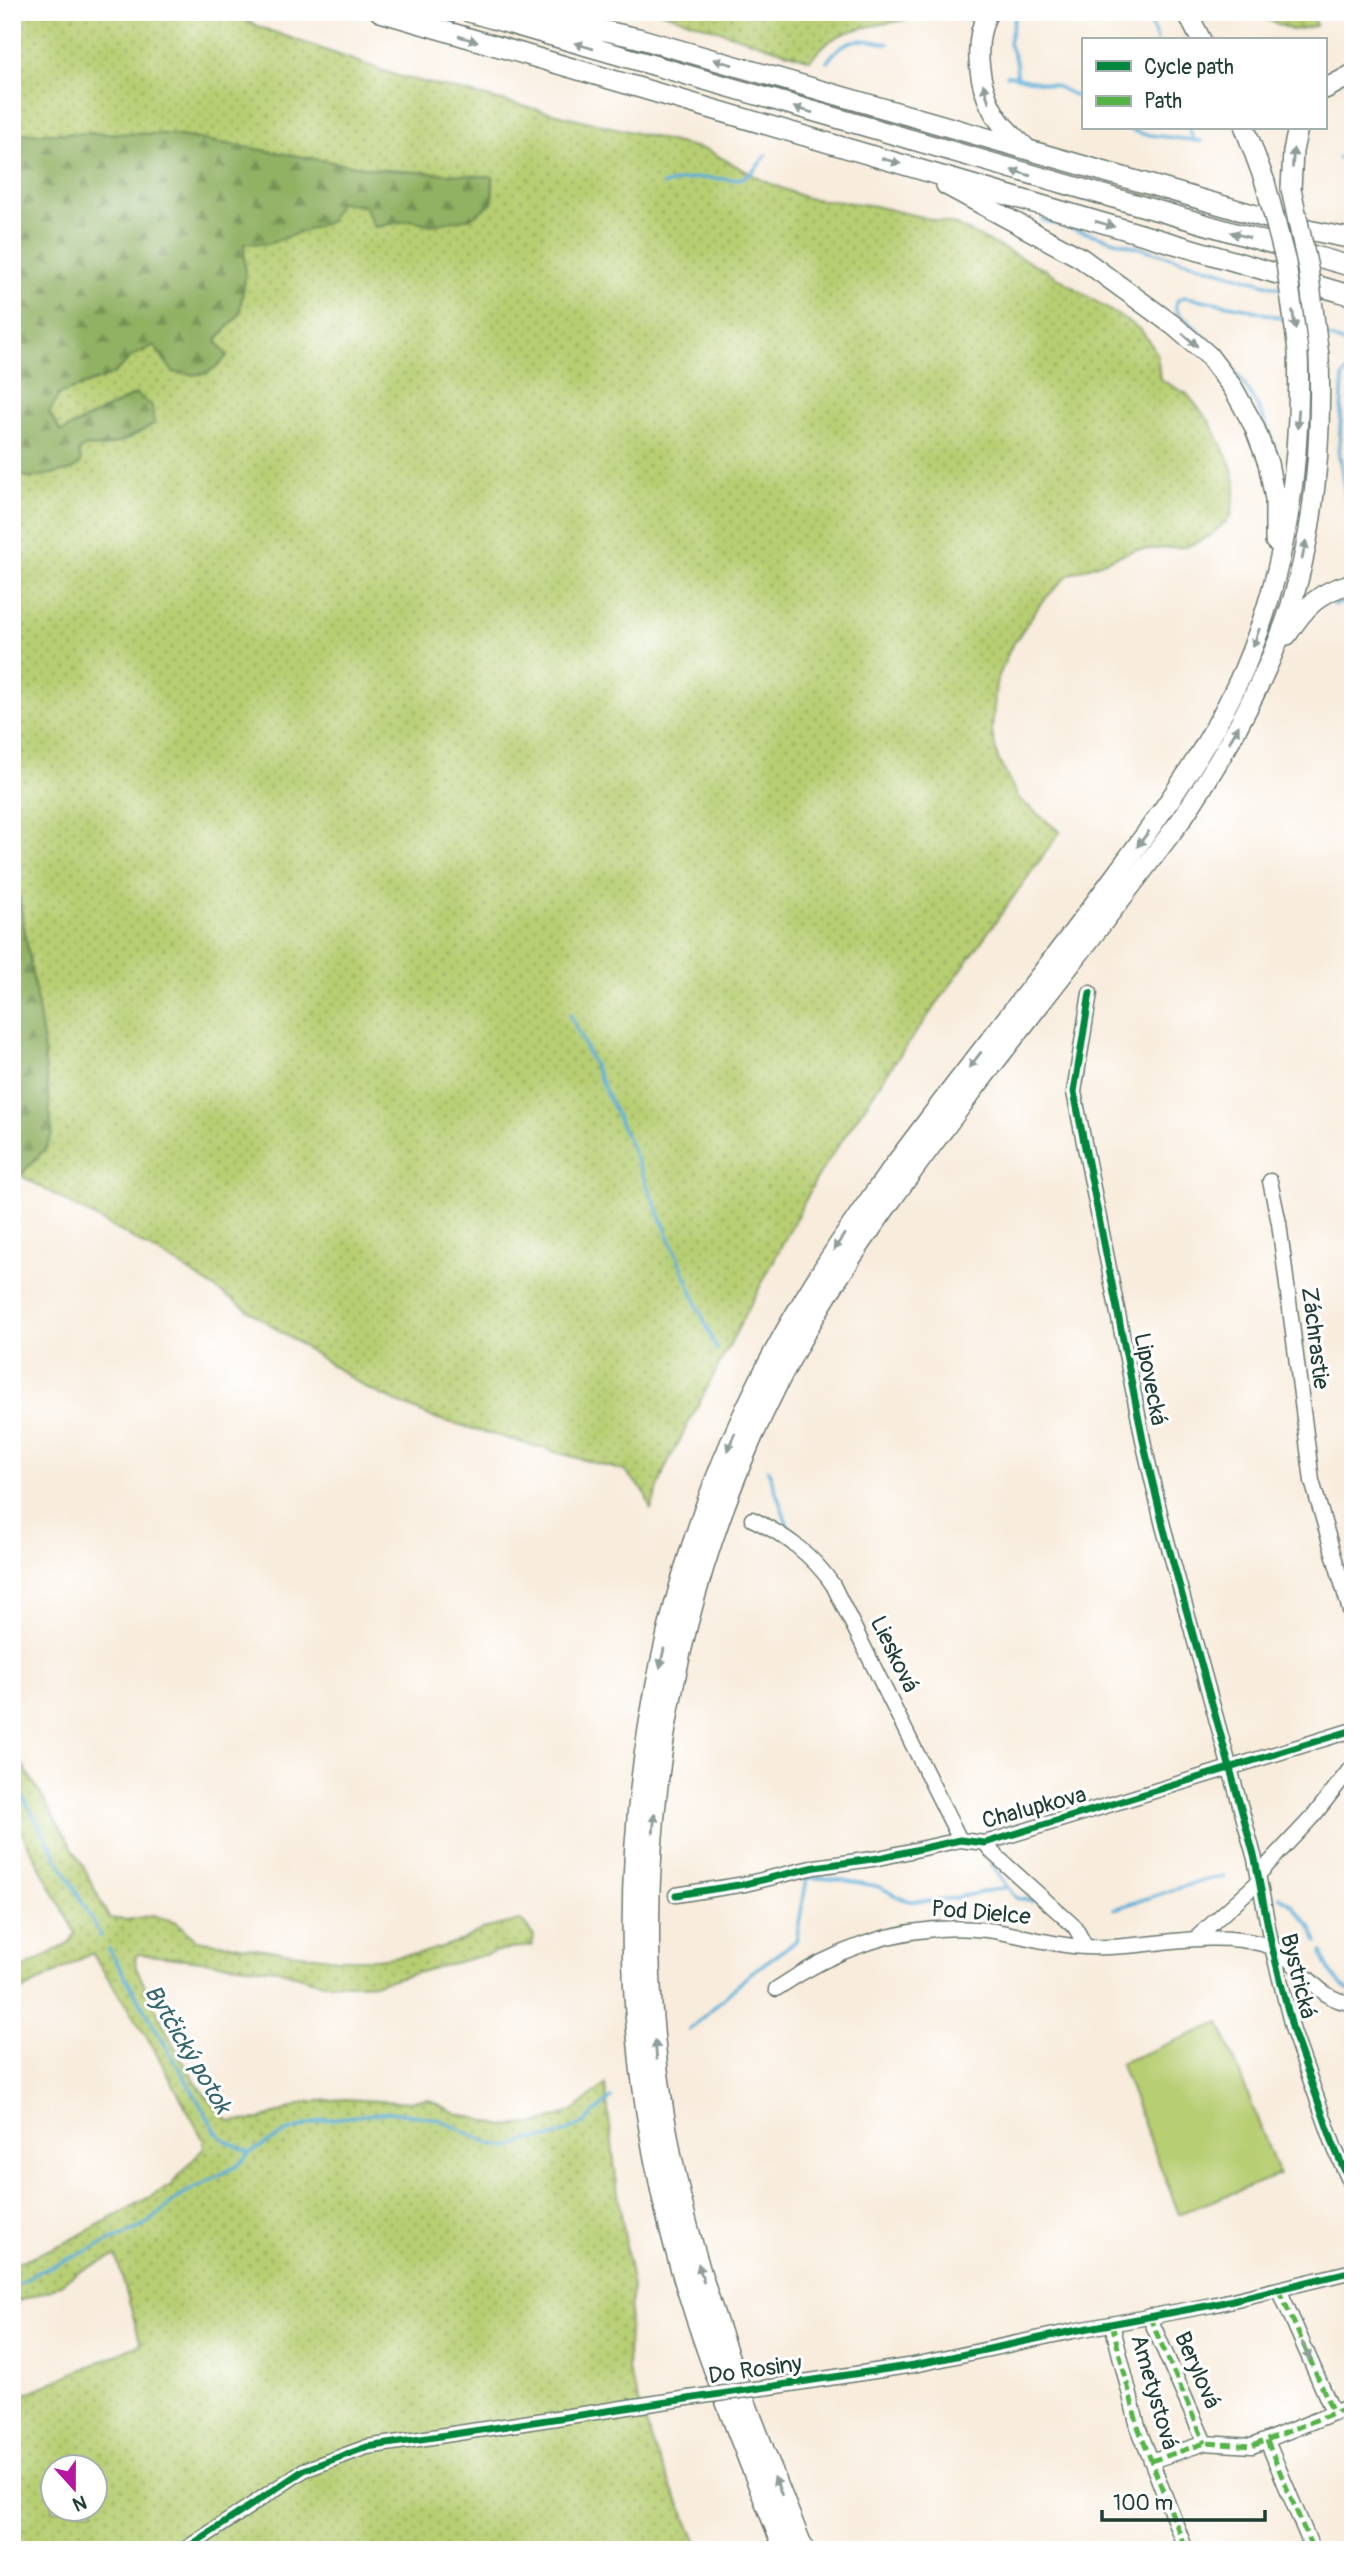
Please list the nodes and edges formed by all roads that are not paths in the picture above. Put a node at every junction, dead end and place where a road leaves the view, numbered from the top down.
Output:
1 (380, 12) edge
2 (469, 12) edge
3 (988, 12) edge
4 (1187, 12) edge
5 (503, 22) junction
6 (1200, 38) edge
7 (1353, 74) edge
8 (1326, 88) edge
9 (1246, 130) edge
10 (1298, 130) edge
11 (1025, 148) junction
12 (922, 170) junction
13 (1353, 239) edge
14 (1353, 268) edge
15 (1353, 296) edge
16 (1276, 573) junction
17 (1353, 584) edge
18 (1268, 662) junction
19 (1090, 993) dead end
20 (1270, 1181) dead end
21 (752, 1519) dead end
22 (1353, 1621) edge
23 (1353, 1730) edge
24 (1353, 1765) edge
25 (1229, 1767) junction
26 (960, 1840) junction
27 (985, 1843) junction
28 (1258, 1879) junction
29 (676, 1895) dead end
30 (1195, 1939) junction
31 (1086, 1947) junction
32 (1272, 1947) junction
33 (776, 1989) dead end
34 (1353, 2004) edge
35 (1353, 2189) edge
36 (1353, 2271) edge
37 (1279, 2289) junction
38 (1149, 2316) junction
39 (1112, 2324) junction
40 (1353, 2405) edge
41 (1333, 2413) junction
42 (1267, 2441) junction
43 (1205, 2443) junction
44 (1151, 2461) junction
45 (184, 2550) edge
46 (785, 2550) edge
47 (804, 2550) edge
48 (1186, 2550) edge
49 (1313, 2550) edge

1 -> 12 highway
2 - 5 highway
11 -> 3 highway
4 - 6 highway
11 -> 5 highway
14 -> 5 highway
7 - 8 highway
9 -> 16 highway, bridge
18 -> 10 highway, bridge
11 - 13 highway
12 -> 15 highway
12 -> 16 highway
16 -> 46 highway
17 - 18 highway
47 -> 18 highway
19 - 25 street, Lipovecká
20 - 22 street, Záchrastie
21 - 26 street, Liesková
23 - 25 street, Chalupkova
24 - 28 street
25 - 27 street, Chalupkova
25 - 28 street, Bystrická
26 - 27 street, Chalupkova
26 - 29 street, Chalupkova
27 - 31 street
28 - 30 street
28 - 32 street, Bystrická
30 - 31 street, Pod Dielce
30 - 32 street, Pod Dielce
31 - 33 street, Pod Dielce
32 - 34 street
32 - 35 street, Bystrická
36 - 37 street, Do Rosiny
37 - 38 street, Do Rosiny
37 -> 41 street
38 - 39 street, Do Rosiny
38 - 43 street, Berylová
39 - 44 street, Ametystová
39 - 45 street, Do Rosiny, bridge
40 - 41 street
41 - 42 street
42 - 43 street
42 - 49 street
43 - 44 street
44 - 48 street, Ametystová

